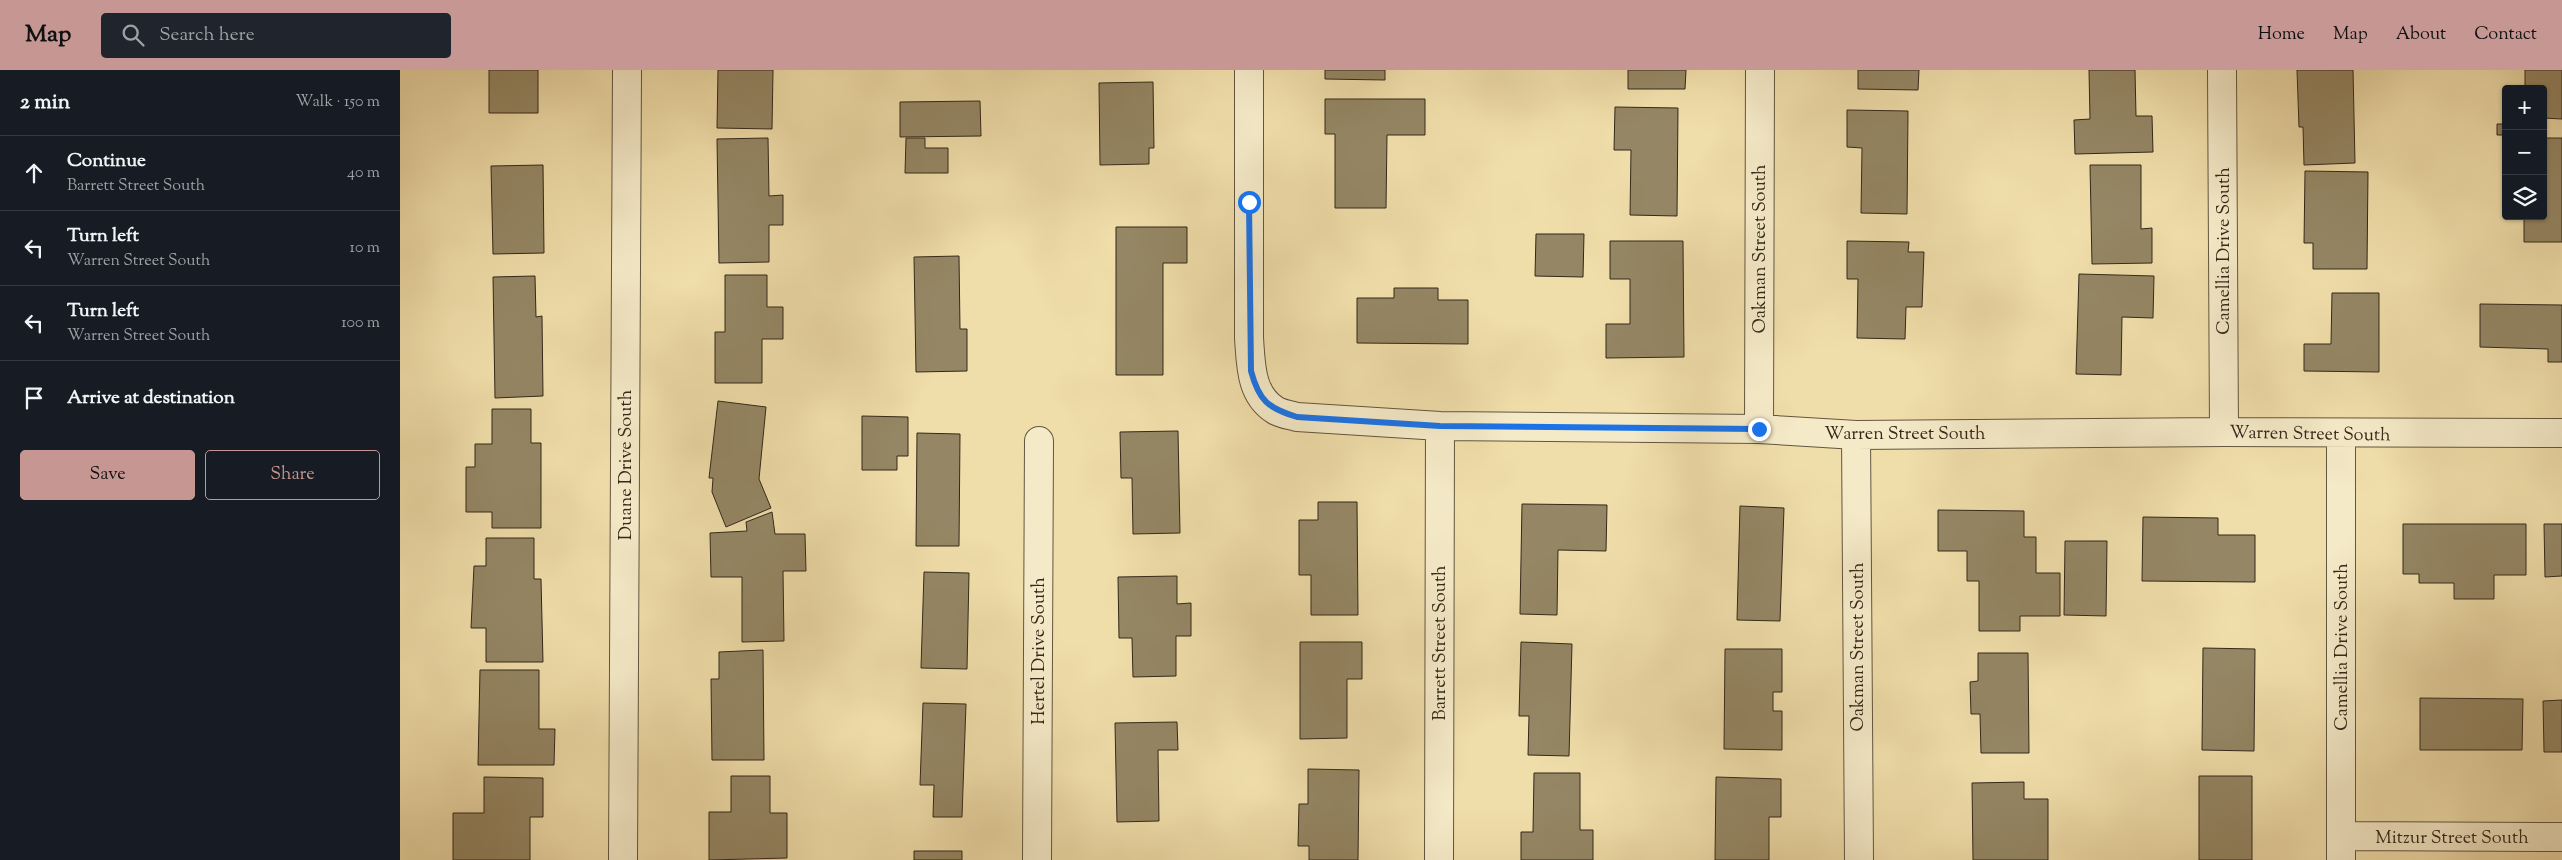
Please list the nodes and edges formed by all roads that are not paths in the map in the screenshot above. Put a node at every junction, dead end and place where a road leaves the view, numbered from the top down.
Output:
1 (627, 70) edge
2 (1249, 70) edge
3 (1760, 70) edge
4 (2222, 70) edge
5 (1440, 426) junction
6 (1759, 429) junction
7 (2224, 432) junction
8 (2341, 434) junction
9 (2562, 434) edge
10 (1856, 435) junction
11 (1039, 441) dead end
12 (2562, 837) edge
13 (2341, 848) edge
14 (623, 860) edge
15 (1037, 860) edge
16 (1439, 860) edge
17 (1859, 860) edge

1 - 14 street, Duane Drive South
2 - 5 street, Warren Street South
3 - 6 street, Oakman Street South
4 - 7 street, Camellia Drive South
5 - 6 street, Warren Street South
5 - 16 street, Barrett Street South
6 - 10 street, Warren Street South
7 - 8 street, Warren Street South
7 - 10 street, Warren Street South
8 - 9 street, Warren Street South
8 - 13 street, Camellia Drive South
10 - 17 street, Oakman Street South
11 - 15 street, Hertel Drive South
12 - 13 street, Mitzur Street South

